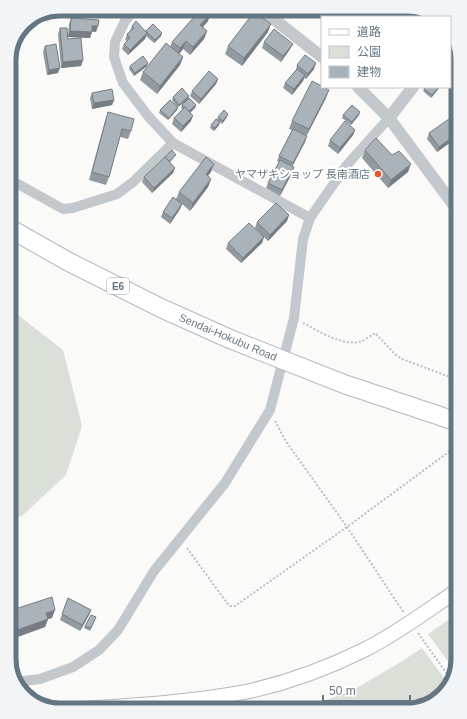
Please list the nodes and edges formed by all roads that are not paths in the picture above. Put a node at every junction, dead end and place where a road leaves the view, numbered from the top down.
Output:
1 (130, 16) edge
2 (270, 16) edge
3 (321, 56) edge
4 (359, 88) edge
5 (412, 88) edge
6 (389, 118) junction
7 (173, 143) junction
8 (16, 183) edge
9 (451, 201) edge
10 (310, 218) junction
11 (16, 232) edge
12 (451, 420) edge
13 (451, 595) edge
14 (22, 681) edge
15 (166, 703) edge

1 - 7 street
2 - 3 street
4 - 6 street
5 - 6 street
6 - 9 street
6 - 10 street
7 - 8 street
7 - 10 street
10 - 14 street
11 - 12 highway, Sendai-Hokubu Road / E6, bridge
13 - 15 main road

